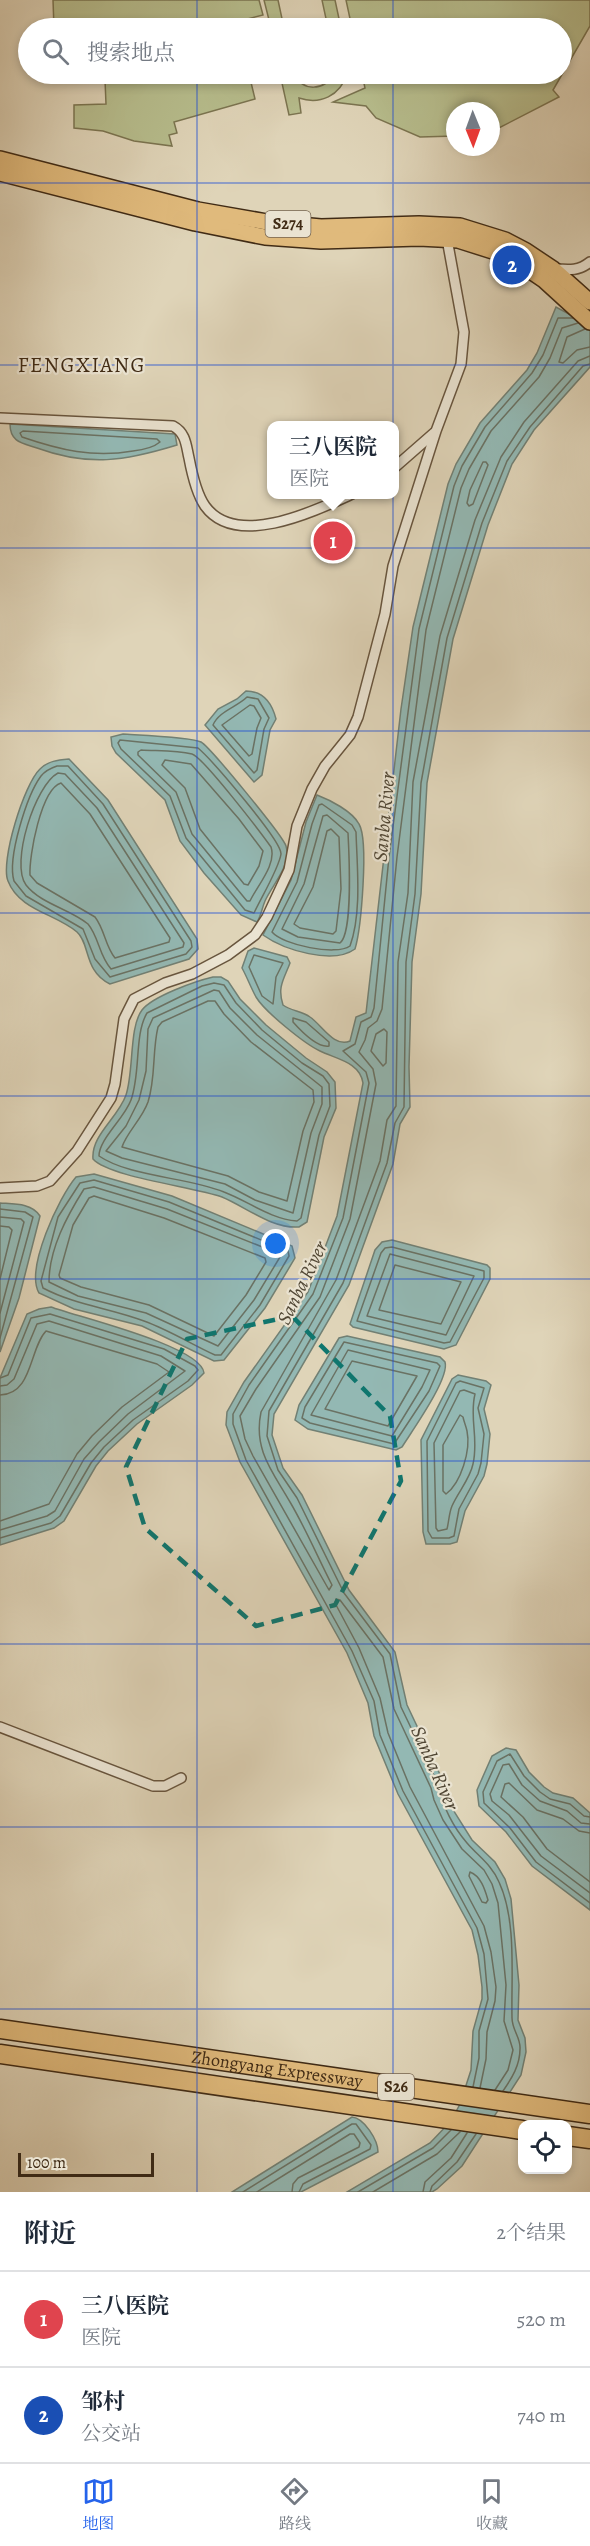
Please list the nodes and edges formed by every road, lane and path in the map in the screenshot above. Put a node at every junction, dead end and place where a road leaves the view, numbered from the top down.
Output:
1 (0, 159) edge
2 (0, 173) edge
3 (447, 239) junction
4 (590, 262) edge
5 (553, 269) junction
6 (563, 287) junction
7 (590, 302) edge
8 (590, 322) edge
9 (0, 418) edge
10 (436, 431) junction
11 (399, 464) edge
12 (341, 499) edge
13 (0, 1188) edge
14 (0, 1727) edge
15 (181, 1778) dead end
16 (0, 2029) edge
17 (0, 2054) edge
18 (590, 2114) edge
19 (518, 2129) edge
20 (572, 2137) edge
21 (590, 2139) edge

1 - 5 main road, S274
2 - 3 main road, S274
3 - 6 main road, S274
3 - 10 street
4 - 5 street
5 - 6 main road, S274
6 - 7 main road, S274
6 - 8 main road, S274
9 - 12 street
10 - 11 street
10 - 13 street
14 - 15 street
16 - 18 highway, Zhongyang Expressway / S26
17 - 19 highway, Zhongyang Expressway / S26
20 - 21 highway

